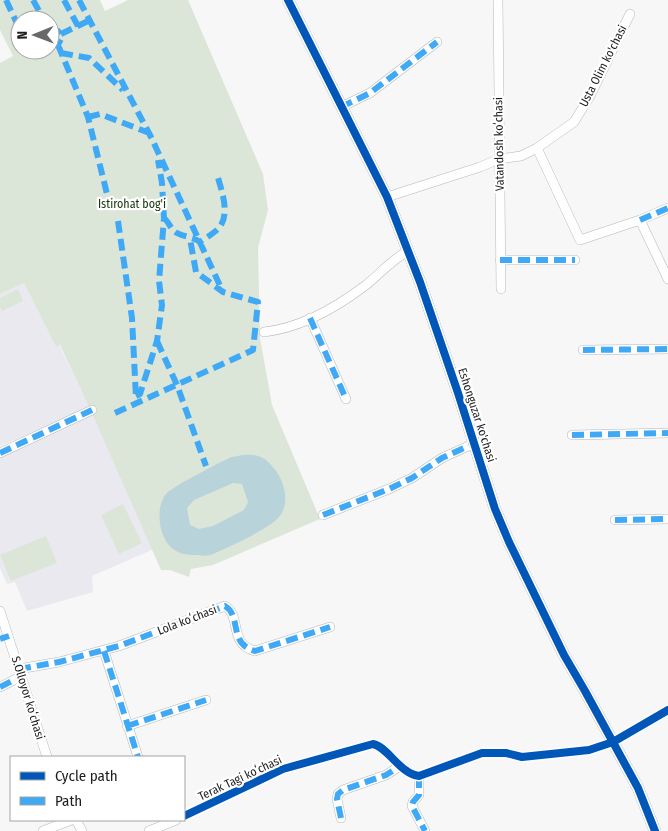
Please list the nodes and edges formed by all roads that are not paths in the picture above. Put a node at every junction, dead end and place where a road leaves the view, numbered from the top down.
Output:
1 (288, 0) edge
2 (498, 0) edge
3 (630, 14) dead end
4 (437, 42) dead end
5 (341, 107) junction
6 (537, 148) junction
7 (499, 159) junction
8 (387, 196) junction
9 (668, 208) edge
10 (640, 220) junction
11 (408, 251) junction
12 (500, 260) junction
13 (575, 260) dead end
14 (668, 279) edge
15 (501, 289) dead end
16 (310, 318) junction
17 (264, 332) dead end
18 (668, 349) edge
19 (583, 350) dead end
20 (346, 399) dead end
21 (92, 410) dead end
22 (668, 433) edge
23 (572, 435) dead end
24 (475, 443) junction
25 (0, 453) edge
26 (323, 514) dead end
27 (668, 519) edge
28 (615, 520) dead end
29 (0, 611) edge
30 (330, 627) dead end
31 (5, 638) edge
32 (104, 651) junction
33 (20, 673) junction
34 (0, 686) edge
35 (206, 700) dead end
36 (668, 710) edge
37 (127, 726) junction
38 (612, 742) junction
39 (47, 756) edge
40 (138, 756) edge
41 (400, 766) junction
42 (419, 776) junction
43 (185, 816) edge
44 (342, 818) dead end
45 (68, 821) edge
46 (174, 821) edge
47 (43, 831) edge
48 (149, 831) edge
49 (425, 831) edge
50 (655, 831) edge

1 - 5 street, Eshonguzar ko'chasi
2 - 7 street, Vatandosh koʻchasi
3 - 6 street, Usta Olim ko'chasi
4 - 5 street
5 - 8 street, Eshonguzar ko'chasi
6 - 7 street, Usta Olim ko'chasi
6 - 10 street
7 - 8 street, Usta Olim ko'chasi
7 - 12 street, Vatandosh koʻchasi
8 - 11 street, Eshonguzar ko'chasi
9 - 10 street
10 - 14 street
11 - 16 street
11 - 24 street, Eshonguzar ko'chasi
12 - 13 street
12 - 15 street, Vatandosh koʻchasi
16 - 17 street
16 - 20 street
18 - 19 street
21 - 25 street
22 - 23 street
24 - 26 street, Eshonguzar ko'chasi
24 - 38 street, Eshonguzar ko'chasi
27 - 28 street
29 - 31 street, S.Olloyor koʻchasi
30 - 32 street, Lola koʻchasi
31 - 33 street, S.Olloyor koʻchasi
32 - 33 street, Lola koʻchasi
32 - 37 street
33 - 34 street, Lola koʻchasi
33 - 39 street, S.Olloyor koʻchasi
35 - 37 street
36 - 38 street
37 - 40 street
38 - 42 street
38 - 50 street, Eshonguzar ko'chasi
41 - 42 street, Terak Tagi koʻchasi
41 - 43 street, Terak Tagi koʻchasi
41 - 44 street
42 - 49 street
45 - 47 street
46 - 48 street

